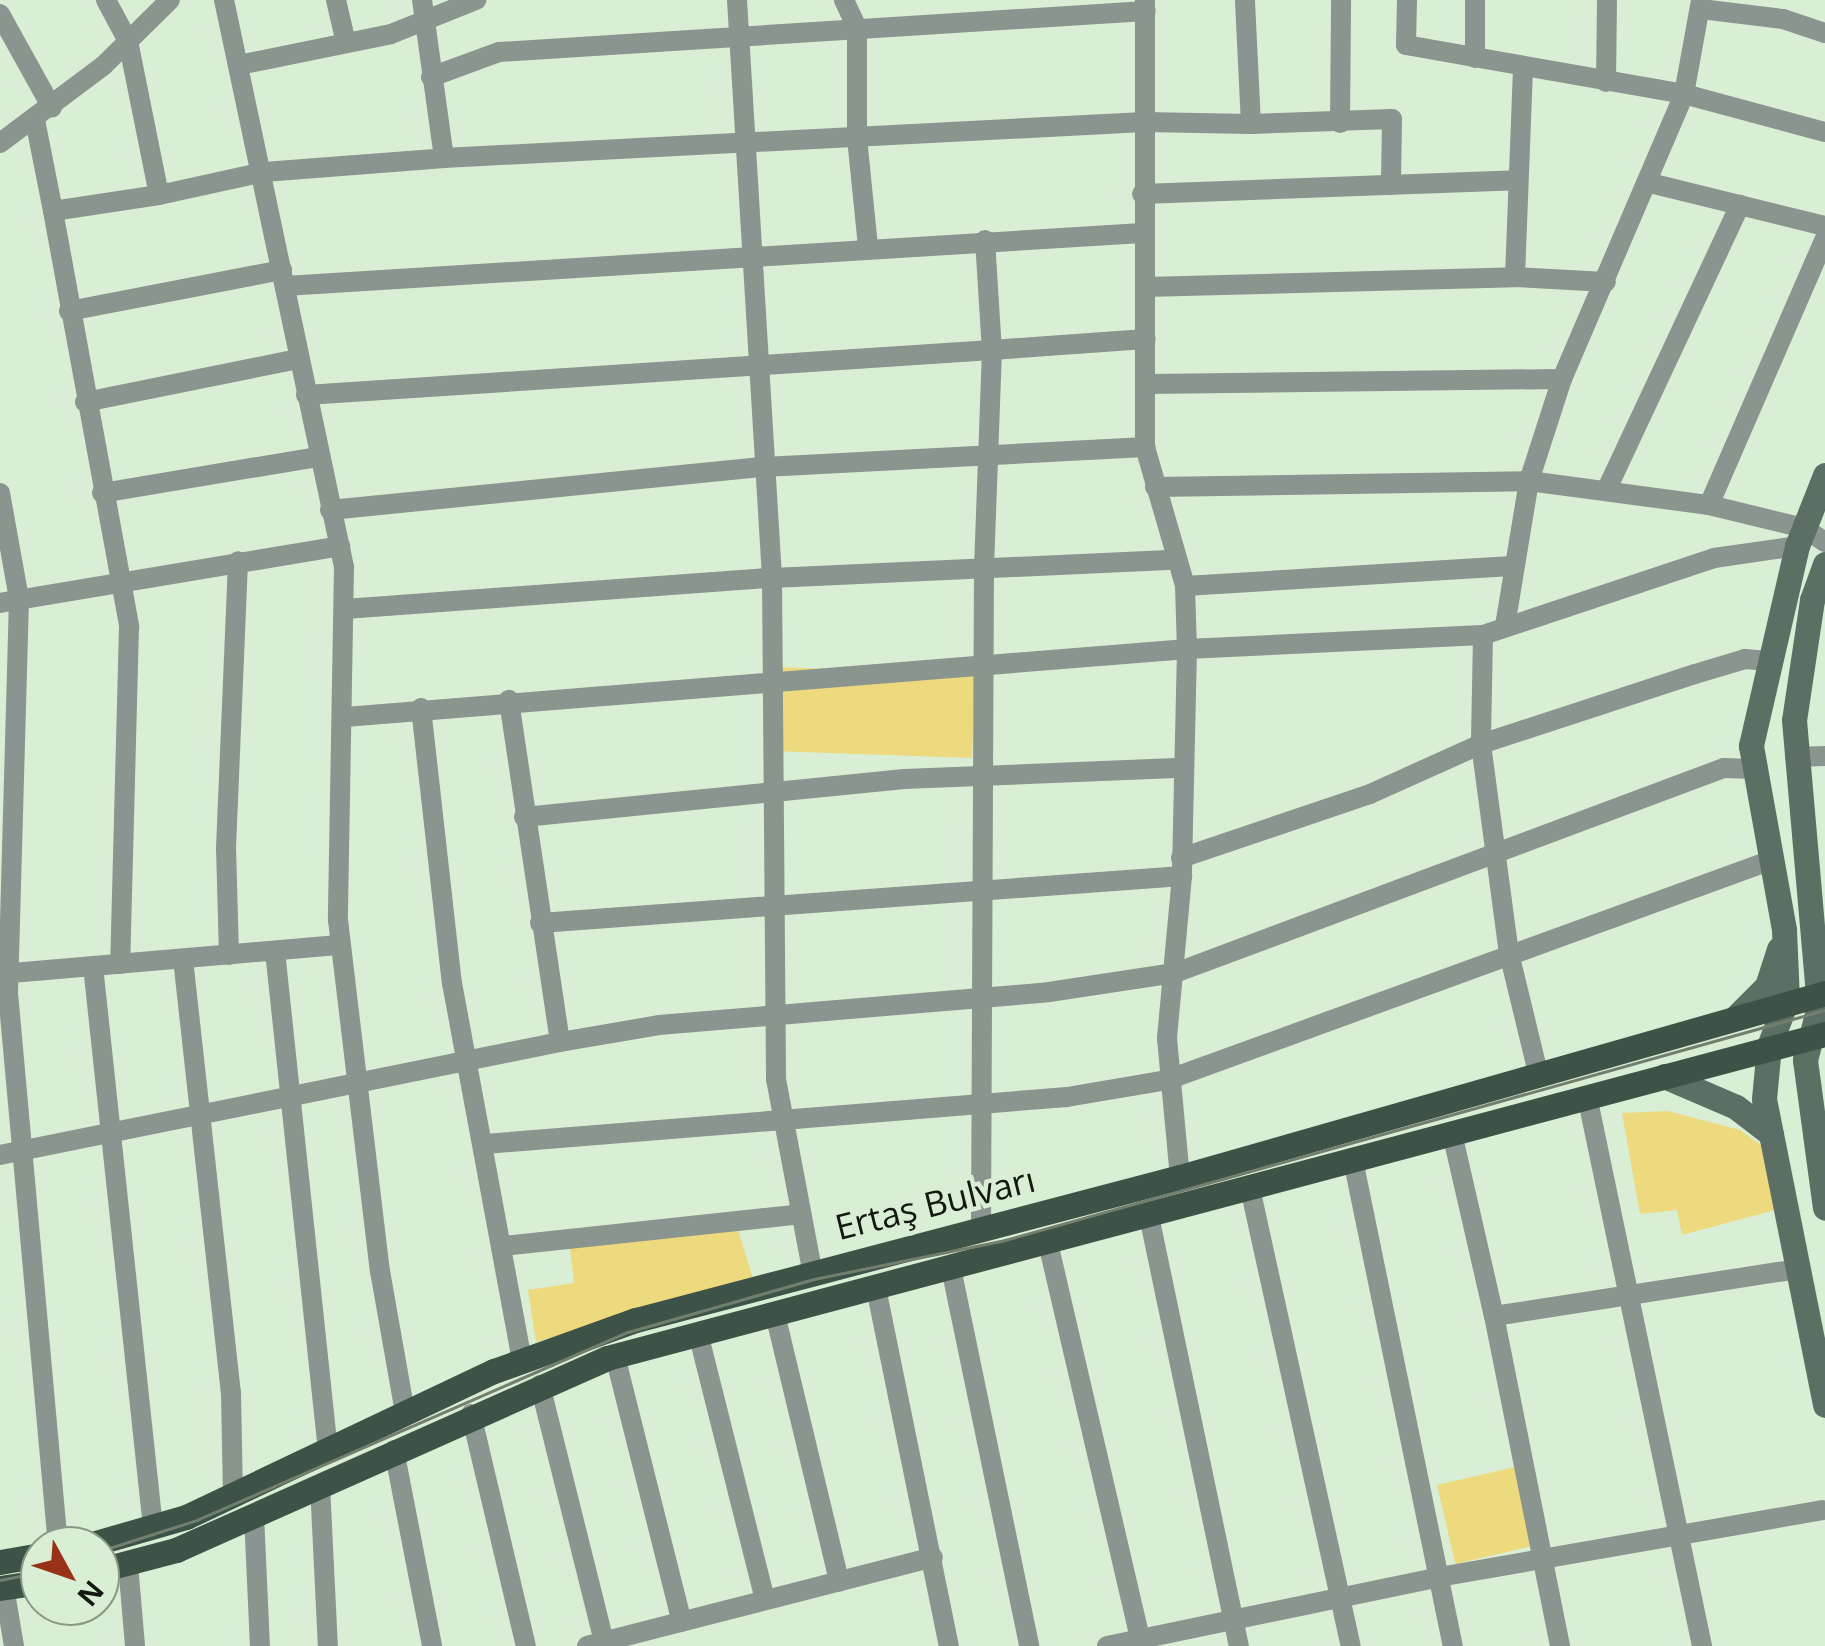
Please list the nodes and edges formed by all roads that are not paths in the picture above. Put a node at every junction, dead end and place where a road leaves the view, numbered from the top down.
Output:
1 (106, 0) edge
2 (170, 0) edge
3 (224, 0) edge
4 (336, 0) edge
5 (476, 0) edge
6 (737, 0) edge
7 (844, 0) edge
8 (1245, 0) edge
9 (1341, 0) edge
10 (1407, 0) edge
11 (1475, 0) edge
12 (1607, 0) edge
13 (1700, 4) edge
14 (1145, 6) edge
15 (1786, 9) edge
16 (424, 10) edge
17 (987, 10) edge
18 (0, 14) edge
19 (857, 28) junction
20 (1825, 33) edge
21 (740, 36) junction
22 (128, 42) junction
23 (346, 43) junction
24 (1475, 58) junction
25 (239, 64) junction
26 (1523, 69) junction
27 (432, 76) junction
28 (1606, 82) junction
29 (1684, 94) junction
30 (43, 114) junction
31 (1144, 122) junction
32 (1340, 123) junction
33 (1251, 124) junction
34 (1825, 132) edge
35 (857, 138) junction
36 (0, 142) edge
37 (744, 144) junction
38 (444, 158) junction
39 (264, 172) junction
40 (1517, 180) junction
41 (1650, 183) junction
42 (1391, 185) junction
43 (1142, 194) junction
44 (158, 195) junction
45 (1740, 205) junction
46 (53, 211) junction
47 (1825, 226) edge
48 (1142, 233) junction
49 (1825, 238) edge
50 (985, 240) junction
51 (868, 246) junction
52 (752, 260) junction
53 (1515, 277) junction
54 (284, 278) junction
55 (1606, 282) junction
56 (1145, 286) junction
57 (69, 312) junction
58 (1146, 339) junction
59 (992, 350) junction
60 (299, 359) junction
61 (758, 366) junction
62 (1562, 380) junction
63 (1147, 384) junction
64 (306, 394) junction
65 (85, 402) junction
66 (1145, 447) junction
67 (988, 454) junction
68 (318, 456) junction
69 (764, 467) junction
70 (1825, 474) edge
71 (1529, 480) junction
72 (1155, 487) junction
73 (1606, 491) junction
74 (0, 493) edge
75 (102, 493) junction
76 (1709, 504) junction
77 (330, 510) junction
78 (1809, 539) edge
79 (340, 546) junction
80 (238, 560) junction
81 (1174, 560) junction
82 (1825, 564) edge
83 (984, 566) junction
84 (1510, 566) junction
85 (772, 578) junction
86 (118, 579) junction
87 (1185, 586) junction
88 (10, 601) edge
89 (344, 609) junction
90 (1505, 626) junction
91 (1484, 635) junction
92 (1187, 649) junction
93 (1814, 655) edge
94 (1768, 662) junction
95 (985, 668) junction
96 (770, 681) junction
97 (509, 700) junction
98 (422, 708) junction
99 (344, 717) junction
100 (1481, 744) junction
101 (1825, 756) edge
102 (1795, 758) junction
103 (1182, 768) junction
104 (1752, 769) junction
105 (985, 777) junction
106 (772, 796) junction
107 (524, 817) junction
108 (1495, 849) junction
109 (1769, 860) junction
110 (1814, 861) edge
111 (1182, 867) junction
112 (984, 888) junction
113 (772, 905) junction
114 (1814, 921) junction
115 (540, 923) junction
116 (1784, 930) junction
117 (1825, 945) edge
118 (340, 946) junction
119 (274, 951) junction
120 (1509, 952) junction
121 (229, 955) junction
122 (183, 959) junction
123 (120, 964) junction
124 (94, 966) junction
125 (4, 974) edge
126 (1175, 974) junction
127 (983, 994) junction
128 (1822, 994) edge
129 (1787, 999) junction
130 (774, 1016) junction
131 (1738, 1016) junction
132 (1817, 1036) edge
133 (560, 1042) junction
134 (1769, 1046) junction
135 (466, 1059) junction
136 (1539, 1076) junction
137 (1664, 1076) junction
138 (1167, 1080) junction
139 (356, 1082) junction
140 (291, 1094) junction
141 (1587, 1096) junction
142 (982, 1105) junction
143 (202, 1112) junction
144 (784, 1122) junction
145 (1452, 1132) junction
146 (1771, 1134) junction
147 (1820, 1134) edge
148 (110, 1138) junction
149 (485, 1144) junction
150 (23, 1151) junction
151 (0, 1155) edge
152 (1353, 1160) junction
153 (1180, 1177) junction
154 (1250, 1188) junction
155 (1825, 1208) edge
156 (802, 1214) junction
157 (1149, 1216) junction
158 (981, 1226) junction
159 (1048, 1243) junction
160 (502, 1246) junction
161 (950, 1268) junction
162 (812, 1270) junction
163 (1797, 1270) junction
164 (876, 1288) junction
165 (1632, 1292) junction
166 (775, 1314) junction
167 (1494, 1316) junction
168 (698, 1333) junction
169 (615, 1356) junction
170 (522, 1359) junction
171 (540, 1385) junction
172 (1825, 1405) edge
173 (405, 1412) junction
174 (471, 1414) junction
175 (394, 1450) junction
176 (328, 1451) junction
177 (320, 1485) junction
178 (233, 1496) junction
179 (1822, 1510) dead end
180 (254, 1516) junction
181 (56, 1526) edge
182 (153, 1527) junction
183 (120, 1536) edge
184 (1680, 1536) junction
185 (933, 1557) junction
186 (1544, 1559) junction
187 (128, 1564) junction
188 (120, 1566) edge
189 (1439, 1577) junction
190 (1, 1579) edge
191 (839, 1581) junction
192 (1341, 1598) junction
193 (765, 1600) junction
194 (1233, 1619) junction
195 (682, 1622) junction
196 (1141, 1642) edge
197 (596, 1644) edge
198 (14, 1646) edge
199 (136, 1646) edge
200 (260, 1646) edge
201 (328, 1646) edge
202 (432, 1646) edge
203 (526, 1646) edge
204 (949, 1646) edge
205 (1028, 1646) edge
206 (1107, 1646) edge
207 (1239, 1646) edge
208 (1351, 1646) edge
209 (1454, 1646) edge
210 (1560, 1646) edge
211 (1702, 1646) edge

1 - 22 street
2 - 22 street
3 - 25 street
4 - 23 street
5 - 16 street
6 - 21 street
7 - 19 street
8 - 33 street
9 - 32 street
10 - 24 street
11 - 24 street
12 - 28 street
13 - 15 street
13 - 29 street
14 - 17 street
14 - 31 street
15 - 20 street
16 - 23 street
16 - 27 street
17 - 19 street
18 - 30 street
19 - 21 street
19 - 35 street
21 - 27 street
21 - 37 street
22 - 30 street
22 - 44 street
23 - 25 street
24 - 26 street
25 - 39 street
26 - 28 street
26 - 40 street
27 - 38 street
28 - 29 street
29 - 34 street
29 - 41 street
30 - 36 street
30 - 46 street
31 - 33 street
31 - 35 street
31 - 43 street
32 - 33 street
32 - 42 street
35 - 37 street
35 - 51 street
37 - 38 street
37 - 52 street
38 - 39 street
39 - 44 street
39 - 54 street
40 - 42 street
40 - 53 street
41 - 45 street
41 - 55 street
42 - 43 street
43 - 48 street
44 - 46 street
45 - 47 street
45 - 73 street
46 - 57 street
48 - 50 street
48 - 56 street
49 - 76 street
50 - 51 street
50 - 59 street
51 - 52 street
52 - 54 street
52 - 61 street
53 - 55 street
53 - 56 street
54 - 57 street
54 - 60 street
55 - 62 street
56 - 58 street
57 - 65 street
58 - 59 street
58 - 63 street
59 - 61 street
59 - 67 street
60 - 64 street
60 - 65 street
61 - 64 street
61 - 69 street
62 - 63 street
62 - 71 street
63 - 66 street
64 - 68 street
65 - 75 street
66 - 67 street
66 - 72 street
67 - 69 street
67 - 83 street
68 - 75 street
68 - 77 street
69 - 77 street
69 - 85 street
70 - 78 main road
71 - 72 street
71 - 73 street
71 - 84 street
72 - 81 street
73 - 76 street
74 - 88 street
75 - 86 street
76 - 78 street
77 - 79 street
78 - 90 street
78 - 94 main road
79 - 80 street
79 - 89 street
80 - 86 street
80 - 121 street
81 - 83 street
81 - 87 street
82 - 93 main road
83 - 85 street
83 - 95 street
84 - 87 street
84 - 90 street
85 - 89 street
85 - 96 street
86 - 88 street
86 - 123 street
87 - 92 street
88 - 125 street
89 - 99 street
90 - 91 street
91 - 92 street
91 - 100 street
92 - 95 street
92 - 103 street
93 - 102 main road
94 - 100 street
94 - 104 main road
95 - 96 street
95 - 105 street
96 - 97 street
96 - 106 street
97 - 98 street
97 - 107 street
98 - 99 street
98 - 135 street
99 - 118 street
100 - 108 street
100 - 111 street
101 - 102 street
102 - 110 main road
103 - 105 street
103 - 111 street
104 - 108 street
104 - 109 main road
105 - 106 street
105 - 112 street
106 - 107 street
106 - 113 street
107 - 115 street
108 - 120 street
108 - 126 street
109 - 116 main road
109 - 120 street
110 - 114 main road
111 - 112 street
111 - 126 street
112 - 113 street
112 - 127 street
113 - 115 street
113 - 130 street
114 - 117 main road
114 - 128 main road
115 - 133 street
116 - 129 main road
116 - 131 main road
118 - 119 street
118 - 139 street
119 - 121 street
119 - 140 street
120 - 136 street
120 - 138 street
121 - 122 street
122 - 123 street
122 - 143 street
123 - 124 street
124 - 125 street
124 - 148 street
125 - 150 street
126 - 127 street
126 - 138 street
127 - 130 street
127 - 142 street
128 - 129 main road, Ertaş Bulvarı
128 - 132 main road
129 - 131 main road, Ertaş Bulvarı
129 - 134 main road
130 - 133 street
130 - 144 street
131 - 136 main road, Ertaş Bulvarı
132 - 134 main road, Ertaş Bulvarı
132 - 147 main road
133 - 135 street
134 - 137 main road, Ertaş Bulvarı
134 - 146 main road
135 - 139 street
135 - 149 street
136 - 153 main road, Ertaş Bulvarı
137 - 141 main road, Ertaş Bulvarı
137 - 146 main road
138 - 142 street
138 - 153 street
139 - 140 street
139 - 173 street
140 - 143 street
140 - 176 street
141 - 145 main road, Ertaş Bulvarı
141 - 165 street
142 - 144 street
142 - 158 street
143 - 148 street
143 - 178 street
144 - 149 street
144 - 156 street
145 - 152 main road, Ertaş Bulvarı
145 - 167 street
146 - 163 main road
147 - 155 main road
148 - 150 street
148 - 182 street
149 - 160 street
150 - 151 street
150 - 181 street
152 - 154 main road, Ertaş Bulvarı
152 - 189 street
153 - 158 main road, Ertaş Bulvarı
154 - 157 main road, Ertaş Bulvarı
154 - 192 street
156 - 160 street
156 - 162 street
157 - 159 main road, Ertaş Bulvarı
157 - 194 street
158 - 162 main road, Ertaş Bulvarı
159 - 161 main road, Ertaş Bulvarı
159 - 196 street
160 - 170 street
161 - 164 main road, Ertaş Bulvarı
161 - 205 street
162 - 170 main road, Ertaş Bulvarı
163 - 165 street
163 - 172 main road
164 - 166 main road, Ertaş Bulvarı
164 - 185 street
165 - 167 street
165 - 184 street
166 - 168 main road, Ertaş Bulvarı
166 - 191 street
167 - 186 street
168 - 169 main road, Ertaş Bulvarı
168 - 193 street
169 - 171 main road, Ertaş Bulvarı
169 - 195 street
170 - 173 main road, Ertaş Bulvarı
171 - 174 main road, Ertaş Bulvarı
171 - 197 street
173 - 176 main road, Ertaş Bulvarı
174 - 175 main road, Ertaş Bulvarı
174 - 203 street
175 - 177 main road, Ertaş Bulvarı
175 - 202 street
176 - 178 main road, Ertaş Bulvarı
177 - 180 main road, Ertaş Bulvarı
177 - 201 street
178 - 182 main road, Ertaş Bulvarı
179 - 184 street
180 - 187 main road, Ertaş Bulvarı
180 - 200 street
182 - 183 main road, Ertaş Bulvarı
184 - 186 street
184 - 211 street
185 - 191 street
185 - 204 street
186 - 189 street
186 - 210 street
187 - 188 main road, Ertaş Bulvarı
187 - 199 street
189 - 192 street
189 - 209 street
190 - 198 street
191 - 193 street
192 - 194 street
192 - 208 street
193 - 195 street
194 - 196 street
194 - 207 street
195 - 197 street
196 - 206 street

